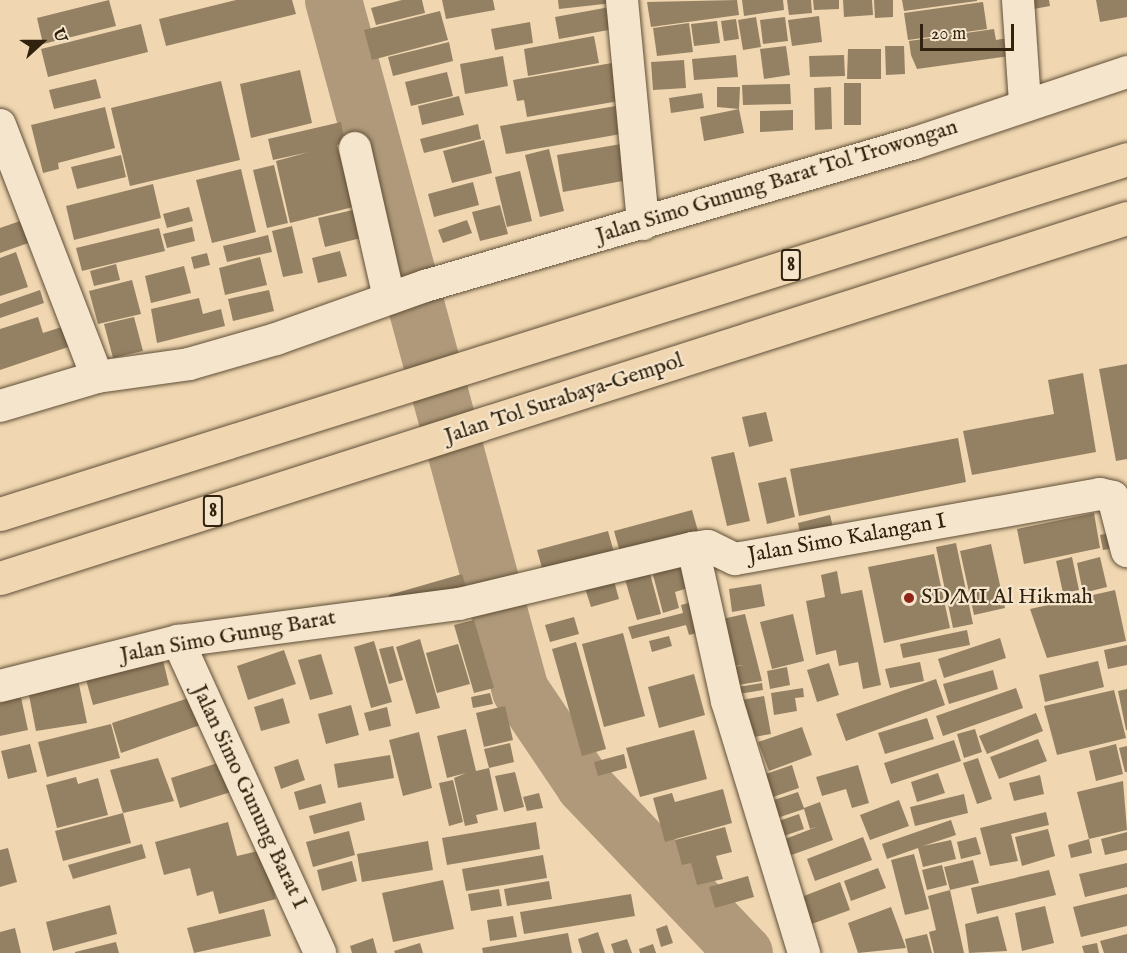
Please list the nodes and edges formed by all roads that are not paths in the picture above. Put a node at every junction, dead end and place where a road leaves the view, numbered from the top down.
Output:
1 (622, 0) edge
2 (1018, 0) edge
3 (1127, 72) edge
4 (1024, 104) junction
5 (0, 125) edge
6 (355, 148) dead end
7 (1127, 159) edge
8 (1127, 218) edge
9 (643, 224) junction
10 (392, 297) junction
11 (97, 377) junction
12 (0, 406) edge
13 (0, 514) edge
14 (693, 548) junction
15 (1127, 551) edge
16 (0, 578) edge
17 (459, 604) joint
18 (178, 641) junction
19 (0, 686) edge
20 (320, 953) edge
21 (804, 953) edge

1 - 9 street
2 - 4 street
3 - 4 street, Jalan Simo Gunung Barat Tol Trowongan
4 - 9 street, Jalan Simo Gunung Barat Tol Trowongan
5 - 11 street
6 - 10 street
7 - 13 highway, 8
8 - 16 highway, Jalan Tol Surabaya–Gempol / 8
9 - 10 street, Jalan Simo Gunung Barat Tol Trowongan
10 - 11 street, Jalan Simo Gunung Barat Tol Trowongan
11 - 12 street, Jalan Simo Gunung Barat Tol Trowongan
14 - 15 street, Jalan Simo Kalangan I
14 - 17 street, Jalan Simo Kalangan I
14 - 21 street
17 - 18 street, Jalan Simo Gunug Barat
18 - 19 street, Jalan Simo Gunug Barat
18 - 20 street, Jalan Simo Gunung Barat I

